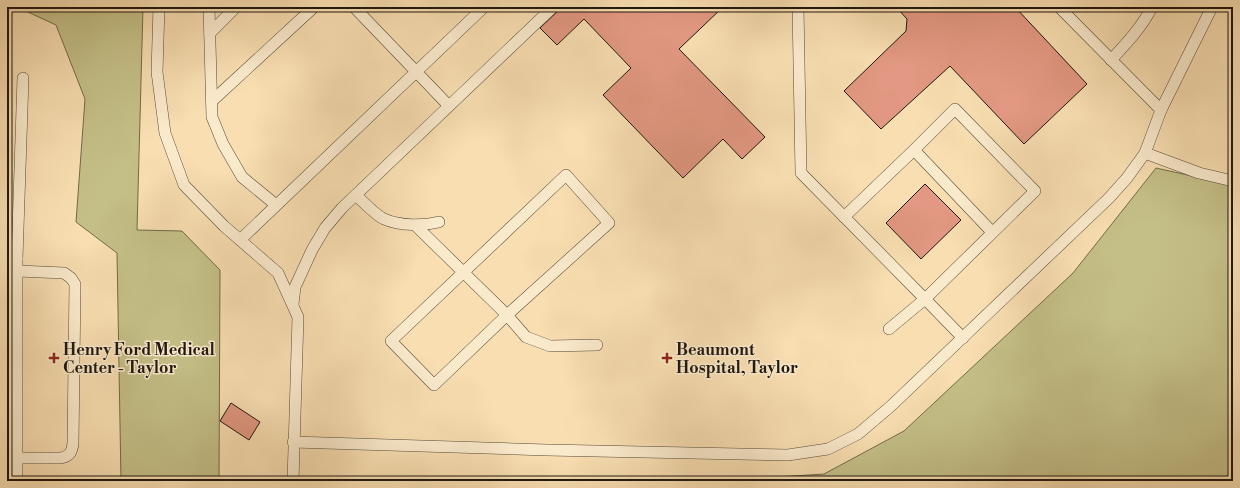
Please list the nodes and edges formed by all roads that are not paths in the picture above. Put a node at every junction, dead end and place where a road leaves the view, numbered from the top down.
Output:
1 (159, 7) edge
2 (209, 7) edge
3 (236, 7) edge
4 (314, 7) edge
5 (354, 7) edge
6 (484, 7) edge
7 (553, 7) edge
8 (798, 7) edge
9 (1152, 7) edge
10 (1212, 7) edge
11 (1062, 8) edge
12 (210, 33) junction
13 (1111, 60) junction
14 (415, 72) junction
15 (23, 78) dead end
16 (212, 101) junction
17 (449, 106) junction
18 (1160, 110) junction
19 (914, 150) junction
20 (1145, 153) junction
21 (1233, 181) edge
22 (356, 195) junction
23 (276, 205) junction
24 (844, 218) junction
25 (439, 222) dead end
26 (415, 225) junction
27 (992, 232) junction
28 (240, 240) junction
29 (12, 259) edge
30 (18, 271) junction
31 (463, 272) junction
32 (925, 299) junction
33 (293, 305) junction
34 (507, 315) junction
35 (889, 330) dead end
36 (963, 338) junction
37 (597, 345) dead end
38 (293, 442) junction
39 (12, 459) edge
40 (17, 481) edge
41 (293, 481) edge

1 - 28 lane
2 - 12 lane
3 - 12 lane
4 - 16 lane
5 - 14 lane
6 - 14 lane
7 - 17 lane
8 - 24 lane
9 - 13 lane
10 - 18 lane
11 - 13 lane
12 - 16 lane
13 - 18 lane
14 - 17 lane
14 - 23 lane
15 - 29 lane
16 - 23 lane
17 - 22 lane
18 - 20 lane
19 - 24 lane
19 - 27 lane
19 - 27 lane
20 - 21 lane
20 - 36 lane
22 - 26 lane
22 - 33 lane
23 - 28 lane
24 - 32 lane
25 - 26 lane
26 - 31 lane
27 - 32 lane
28 - 33 lane
29 - 30 lane
30 - 39 lane
30 - 39 lane
31 - 34 lane
31 - 34 lane
31 - 34 lane
32 - 35 lane
32 - 36 lane
33 - 38 lane
34 - 37 lane
36 - 38 lane
38 - 41 lane
39 - 40 lane

